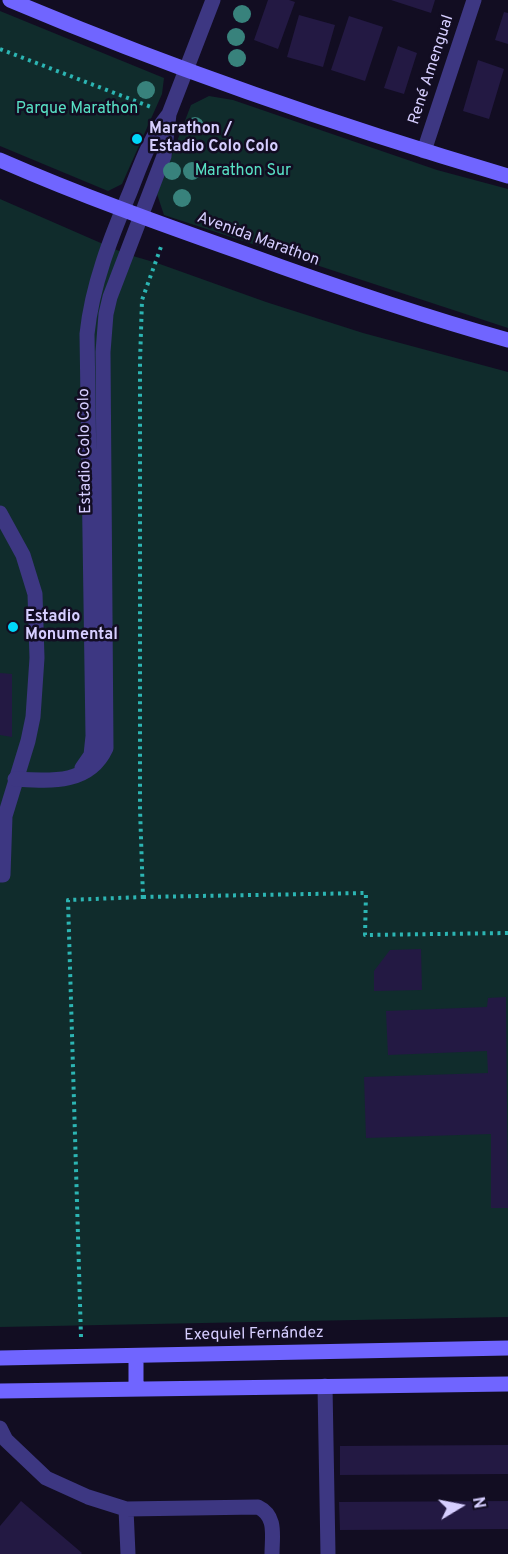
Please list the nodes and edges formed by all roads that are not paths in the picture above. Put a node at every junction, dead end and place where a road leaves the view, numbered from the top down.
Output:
1 (10, 0) edge
2 (213, 0) edge
3 (474, 0) edge
4 (186, 70) junction
5 (170, 114) junction
6 (424, 151) junction
7 (0, 160) edge
8 (508, 176) edge
9 (123, 209) junction
10 (140, 217) junction
11 (508, 340) edge
12 (0, 513) edge
13 (15, 779) junction
14 (68, 779) junction
15 (0, 875) edge
16 (508, 1348) edge
17 (136, 1356) junction
18 (0, 1358) edge
19 (508, 1384) edge
20 (325, 1386) junction
21 (136, 1389) junction
22 (0, 1391) edge
23 (0, 1428) edge
24 (126, 1509) junction
25 (128, 1554) edge
26 (272, 1554) edge
27 (327, 1554) edge

1 - 4 main road
2 - 4 street, Estadio Colo Colo
3 - 6 street, René Amengual
4 - 5 street, Estadio Colo Colo
4 - 6 main road
5 - 9 street, Estadio Colo Colo
5 - 10 street, Estadio Colo Colo
6 - 8 main road
7 - 9 main road, Avenida Marathon
9 - 10 main road, Avenida Marathon
9 - 14 street, Estadio Colo Colo
10 - 11 main road, Avenida Marathon
10 - 14 street, Estadio Colo Colo
12 - 13 street
13 - 14 street, Estadio Colo Colo
13 - 15 street
16 - 17 main road, Exequiel Fernández
17 - 18 main road, Exequiel Fernández
17 - 21 main road
19 - 20 main road
20 - 21 main road
20 - 27 street
21 - 22 main road
23 - 24 street
24 - 25 street
24 - 26 street

